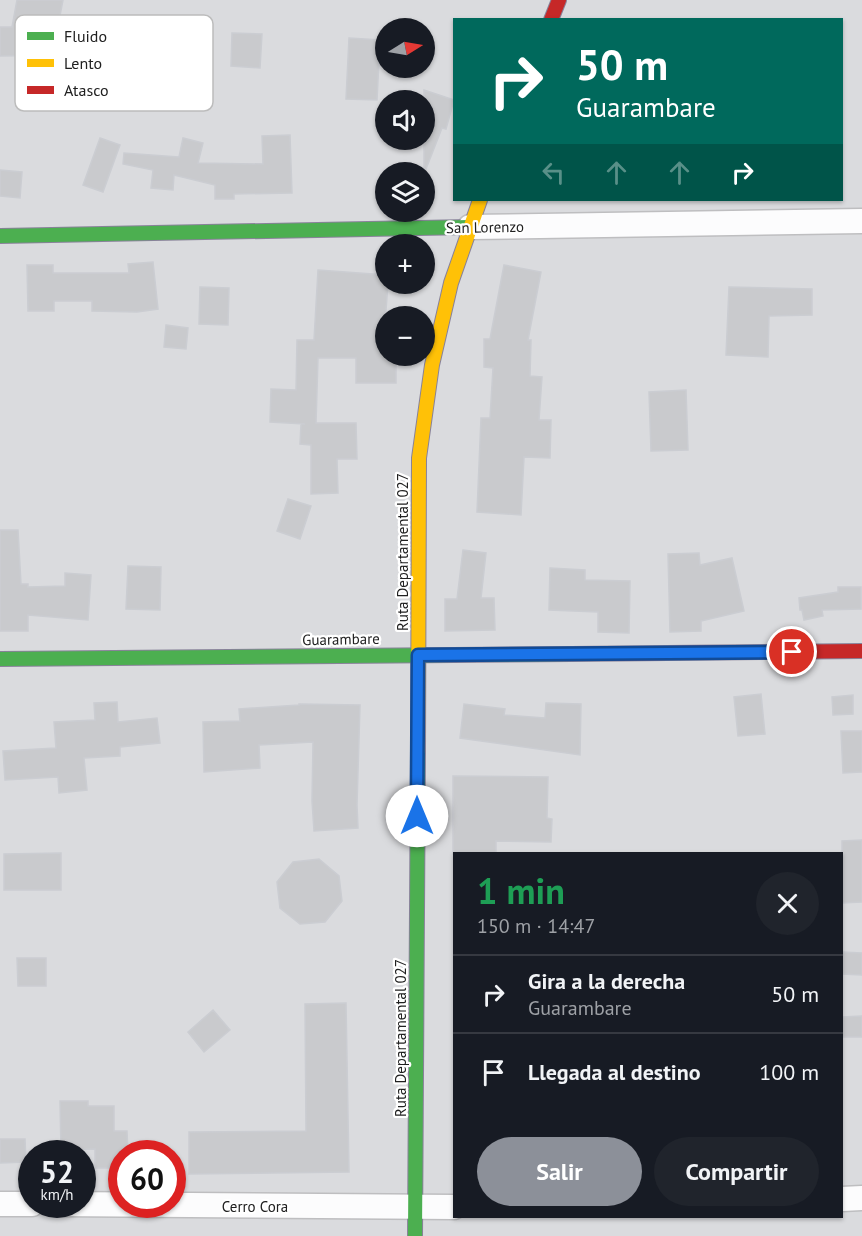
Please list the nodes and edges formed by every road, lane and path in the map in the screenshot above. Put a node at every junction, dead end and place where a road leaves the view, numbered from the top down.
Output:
1 (559, 0) edge
2 (552, 18) edge
3 (480, 201) edge
4 (862, 221) edge
5 (470, 227) junction
6 (0, 236) edge
7 (862, 651) edge
8 (418, 655) junction
9 (0, 659) edge
10 (862, 1198) edge
11 (843, 1199) edge
12 (0, 1204) edge
13 (18, 1204) edge
14 (96, 1204) edge
15 (453, 1207) edge
16 (415, 1208) junction
17 (415, 1236) edge

1 - 2 street
3 - 5 street, Ruta Departamental 027
4 - 5 street, San Lorenzo
5 - 6 street, San Lorenzo
5 - 8 street, Ruta Departamental 027
7 - 8 street, Guarambare
8 - 9 street, Guarambare
8 - 16 street, Ruta Departamental 027
10 - 11 street
12 - 13 street
14 - 16 street, Cerro Cora
15 - 16 street, Cerro Cora
16 - 17 street, Ruta Departamental 027

